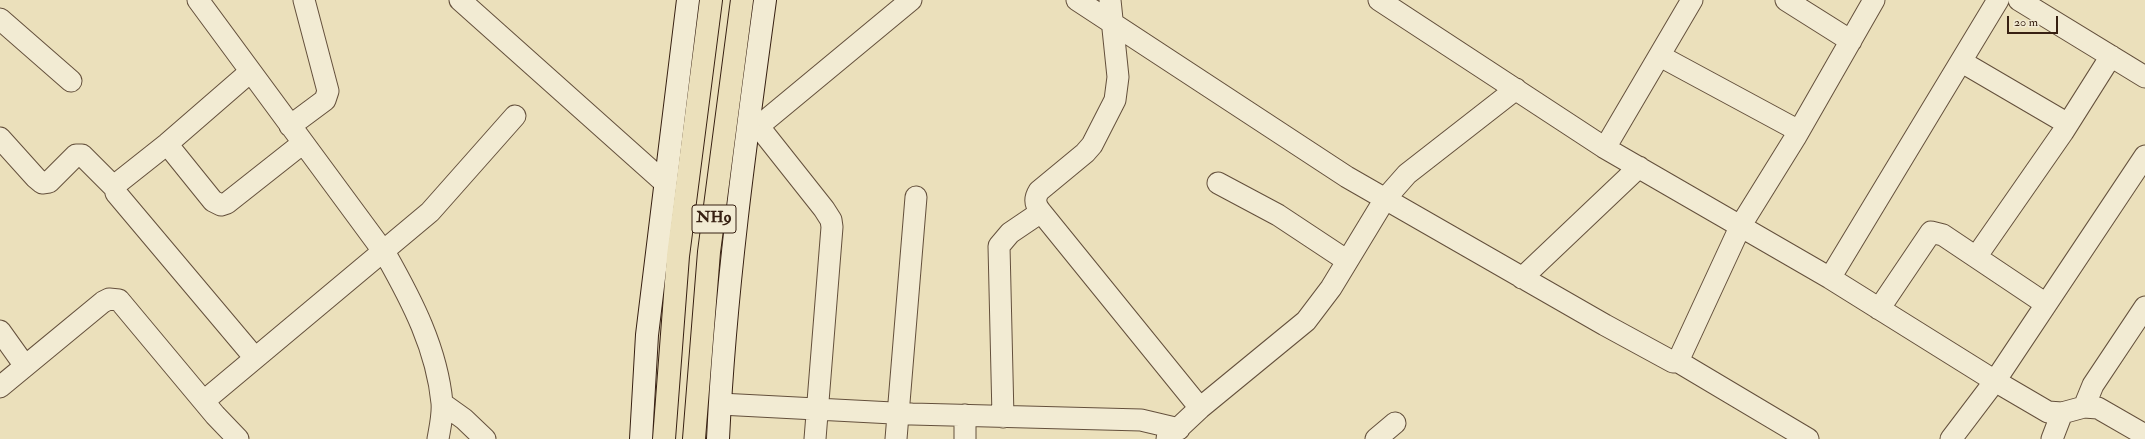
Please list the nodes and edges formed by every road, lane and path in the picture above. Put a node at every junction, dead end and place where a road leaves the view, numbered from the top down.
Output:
1 (198, 0) edge
2 (304, 0) edge
3 (460, 0) edge
4 (688, 0) edge
5 (711, 0) edge
6 (742, 0) edge
7 (765, 0) edge
8 (911, 0) edge
9 (1077, 0) edge
10 (1110, 0) edge
11 (1379, 0) edge
12 (1692, 0) edge
13 (1786, 0) edge
14 (1874, 0) edge
15 (1998, 0) edge
16 (2019, 0) edge
17 (0, 19) edge
18 (1113, 23) junction
19 (1850, 41) junction
20 (1660, 56) junction
21 (2112, 56) junction
22 (1962, 62) junction
23 (250, 72) junction
24 (2145, 77) edge
25 (71, 81) dead end
26 (1516, 89) junction
27 (515, 116) dead end
28 (2068, 124) junction
29 (290, 126) junction
30 (1799, 131) junction
31 (752, 132) junction
32 (0, 138) edge
33 (303, 143) junction
34 (167, 144) junction
35 (1605, 148) junction
36 (2145, 156) edge
37 (1639, 168) junction
38 (665, 183) junction
39 (1218, 183) dead end
40 (115, 188) junction
41 (916, 197) dead end
42 (1385, 199) junction
43 (1041, 212) junction
44 (1741, 225) junction
45 (382, 251) junction
46 (1976, 257) junction
47 (1346, 260) junction
48 (1522, 278) junction
49 (1830, 278) junction
50 (2046, 304) junction
51 (2145, 307) edge
52 (1879, 309) junction
53 (0, 331) edge
54 (255, 358) junction
55 (1677, 361) junction
56 (26, 366) junction
57 (1995, 381) junction
58 (0, 387) edge
59 (204, 401) junction
60 (442, 404) junction
61 (720, 404) junction
62 (2084, 407) junction
63 (1200, 408) junction
64 (816, 409) junction
65 (897, 413) junction
66 (2062, 413) junction
67 (965, 416) junction
68 (1003, 416) junction
69 (1395, 423) dead end
70 (1173, 434) edge
71 (2145, 434) edge
72 (238, 439) edge
73 (438, 439) edge
74 (486, 439) edge
75 (641, 439) edge
76 (664, 439) edge
77 (694, 439) edge
78 (718, 439) edge
79 (815, 439) edge
80 (896, 439) edge
81 (965, 439) edge
82 (1376, 439) edge
83 (1808, 439) edge
84 (1950, 439) edge
85 (2052, 439) edge

1 - 23 street
2 - 29 street
3 - 38 street
4 - 38 main road
5 - 76 highway, NH9
6 - 77 highway, NH9
7 - 31 main road
8 - 31 street
9 - 18 street
10 - 18 street
11 - 26 street
12 - 20 street
13 - 19 street
14 - 19 street
15 - 22 street
16 - 21 street
17 - 25 street
18 - 42 street
18 - 43 street
19 - 30 street
20 - 30 street
20 - 35 street
21 - 24 street
21 - 28 street
22 - 28 street
22 - 49 street
23 - 29 street
23 - 34 street
26 - 35 street
26 - 42 street
27 - 45 street
28 - 46 street
29 - 33 street
30 - 44 street
31 - 61 main road
31 - 64 street
32 - 40 street
33 - 34 street
33 - 45 street
34 - 40 street
35 - 37 street
36 - 50 street
37 - 44 street
37 - 48 street
38 - 75 main road
39 - 47 street
40 - 54 street
41 - 65 street
42 - 47 street
42 - 48 street
43 - 63 street
43 - 68 street
44 - 49 street
44 - 55 street
45 - 54 street
45 - 60 street
46 - 50 street
46 - 52 street
47 - 63 street
48 - 55 street
49 - 52 street
50 - 57 street
51 - 62 street
52 - 57 street
53 - 56 street
54 - 59 street
55 - 83 street
56 - 58 street
56 - 59 street
57 - 66 street
57 - 84 street
59 - 72 street
60 - 73 street
60 - 74 street
61 - 64 street
61 - 78 main road
62 - 66 street
62 - 71 street
63 - 70 street
64 - 65 street
64 - 79 street
65 - 67 street
65 - 80 street
66 - 85 street
67 - 68 street
67 - 81 street
68 - 70 street
69 - 82 street

